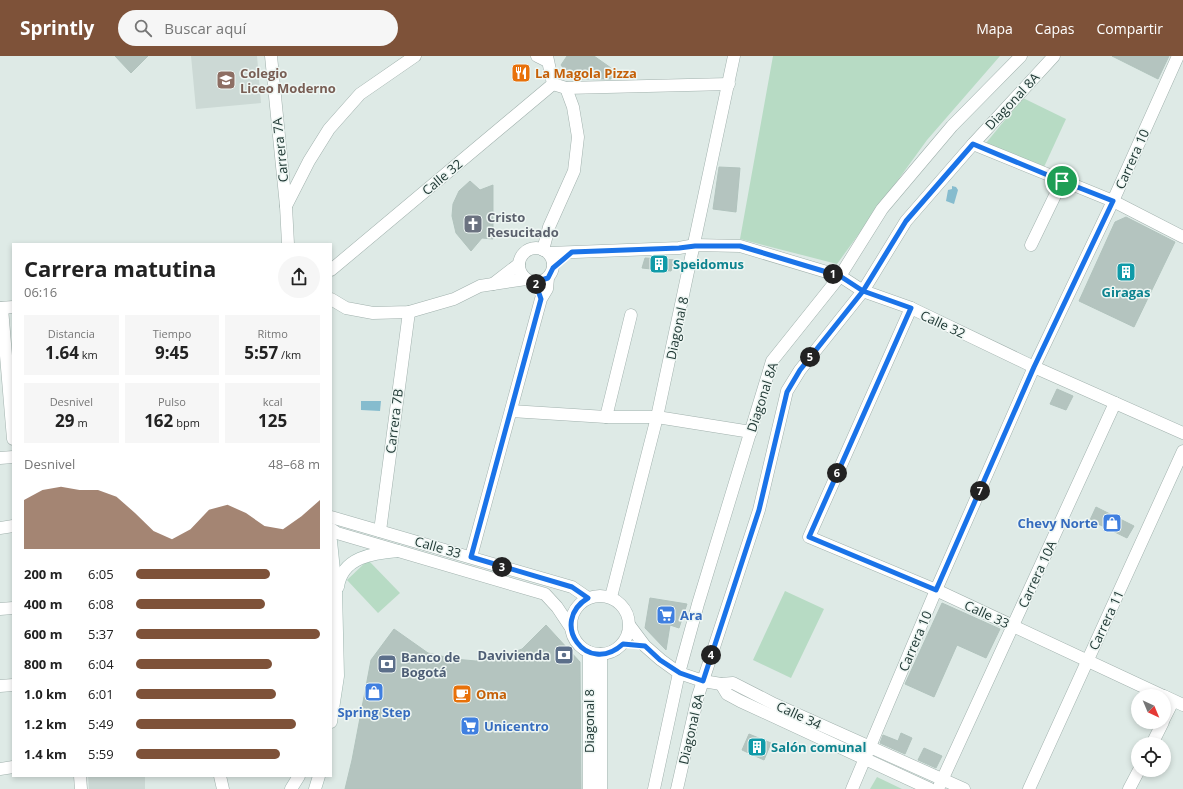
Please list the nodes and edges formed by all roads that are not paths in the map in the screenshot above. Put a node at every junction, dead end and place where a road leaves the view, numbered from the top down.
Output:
1 (271, 56) edge
2 (413, 56) edge
3 (1021, 56) edge
4 (1054, 56) edge
5 (1178, 56) edge
6 (546, 57) edge
7 (733, 57) edge
8 (553, 84) junction
9 (729, 84) junction
10 (566, 88) junction
11 (973, 144) junction
12 (1062, 181) junction
13 (1113, 201) junction
14 (286, 206) junction
15 (549, 227) junction
16 (1183, 237) edge
17 (288, 243) edge
18 (1031, 245) dead end
19 (695, 246) junction
20 (526, 251) junction
21 (546, 251) junction
22 (572, 252) junction
23 (519, 264) junction
24 (332, 269) edge
25 (551, 273) junction
26 (840, 276) junction
27 (530, 281) junction
28 (493, 284) junction
29 (863, 291) junction
30 (541, 299) junction
31 (332, 300) edge
32 (5, 307) edge
33 (911, 308) junction
34 (408, 312) junction
35 (631, 315) dead end
36 (1034, 367) junction
37 (7, 380) edge
38 (1116, 403) junction
39 (510, 411) junction
40 (606, 417) junction
41 (657, 417) junction
42 (12, 429) edge
43 (751, 432) junction
44 (1183, 433) edge
45 (1183, 451) edge
46 (12, 457) edge
47 (0, 458) edge
48 (332, 517) edge
49 (12, 526) edge
50 (0, 528) edge
51 (332, 530) edge
52 (380, 530) junction
53 (398, 551) junction
54 (332, 552) edge
55 (471, 557) junction
56 (936, 590) junction
57 (336, 596) junction
58 (611, 597) junction
59 (588, 598) junction
60 (12, 608) edge
61 (0, 609) edge
62 (630, 626) junction
63 (1013, 626) junction
64 (571, 628) junction
65 (623, 644) junction
66 (645, 646) junction
67 (589, 652) junction
68 (601, 654) junction
69 (1087, 661) junction
70 (680, 673) junction
71 (703, 681) junction
72 (12, 685) edge
73 (0, 686) edge
74 (1147, 689) edge
75 (332, 715) edge
76 (868, 753) junction
77 (12, 768) edge
78 (0, 769) edge
79 (80, 777) edge
80 (220, 777) edge
81 (298, 777) edge
82 (319, 777) edge
83 (1135, 777) edge
84 (940, 784) edge
85 (81, 789) edge
86 (223, 789) edge
87 (291, 789) edge
88 (315, 789) edge
89 (589, 789) edge
90 (602, 789) edge
91 (654, 789) edge
92 (677, 789) edge
93 (852, 789) edge
94 (930, 789) edge
95 (964, 789) edge
96 (1029, 789) edge
97 (1129, 789) edge

1 - 14 street, Carrera 7A
2 - 14 street
3 - 26 street, Diagonal 8A
4 - 11 street, Diagonal 8A
5 - 13 street, Carrera 10
6 - 8 street
7 - 9 street, Diagonal 8
8 - 10 street
8 - 24 street, Calle 32
9 - 10 street
9 - 19 street, Diagonal 8
10 - 15 street
11 - 12 street
11 - 29 street, Diagonal 8A
12 - 13 street
12 - 18 street
13 - 16 street
13 - 36 street, Carrera 10
14 - 17 street, Carrera 7A
15 - 20 street
15 - 21 street
19 - 22 street, Calle 32
19 - 26 street, Calle 32
19 - 41 street, Diagonal 8
20 - 21 street
20 - 23 street
21 - 22 street, Calle 32
21 - 25 street
22 - 25 street
23 - 27 street
23 - 28 street
25 - 27 street
25 - 30 street
26 - 29 street, Calle 32
26 - 43 street, Diagonal 8A
27 - 28 street
27 - 30 street
28 - 34 street
29 - 33 street, Calle 32
29 - 71 street, Diagonal 8A
30 - 39 street
31 - 34 street
32 - 37 street
33 - 36 street, Calle 32
33 - 56 street, Calle 33
34 - 52 street, Carrera 7B
35 - 40 street
36 - 38 street, Calle 32
36 - 56 street, Carrera 10
37 - 42 street
38 - 44 street, Calle 32
38 - 63 street, Carrera 10A
39 - 40 street
39 - 55 street
40 - 41 street
41 - 43 street
41 - 58 street, Diagonal 8
43 - 70 street, Diagonal 8A
45 - 69 street, Carrera 11
46 - 47 street
48 - 52 street, Calle 33
49 - 50 street
51 - 53 street, Calle 33
52 - 55 street, Calle 33
53 - 57 street
53 - 64 street, Calle 33
54 - 57 street
55 - 59 street, Calle 33
56 - 63 street, Calle 33
56 - 76 street, Carrera 10
57 - 75 street
58 - 59 street
58 - 62 street
59 - 64 street
60 - 61 street
62 - 65 street
62 - 66 street, Calle 34
63 - 69 street, Calle 33
63 - 84 street, Carrera 10A
64 - 67 street
65 - 66 street
65 - 68 street
66 - 70 street, Calle 34
67 - 68 street
67 - 89 street, Diagonal 8
68 - 90 street, Diagonal 8
69 - 74 street, Calle 33
69 - 96 street, Carrera 11
70 - 71 street, Calle 34
70 - 91 street, Diagonal 8A
71 - 76 street, Calle 34
71 - 92 street, Diagonal 8A
72 - 73 street
76 - 84 street, Calle 34
76 - 93 street, Carrera 10
76 - 94 street, Calle 34
77 - 78 street
79 - 85 street
80 - 86 street
81 - 87 street
82 - 88 street
83 - 97 street
84 - 95 street, Calle 34

